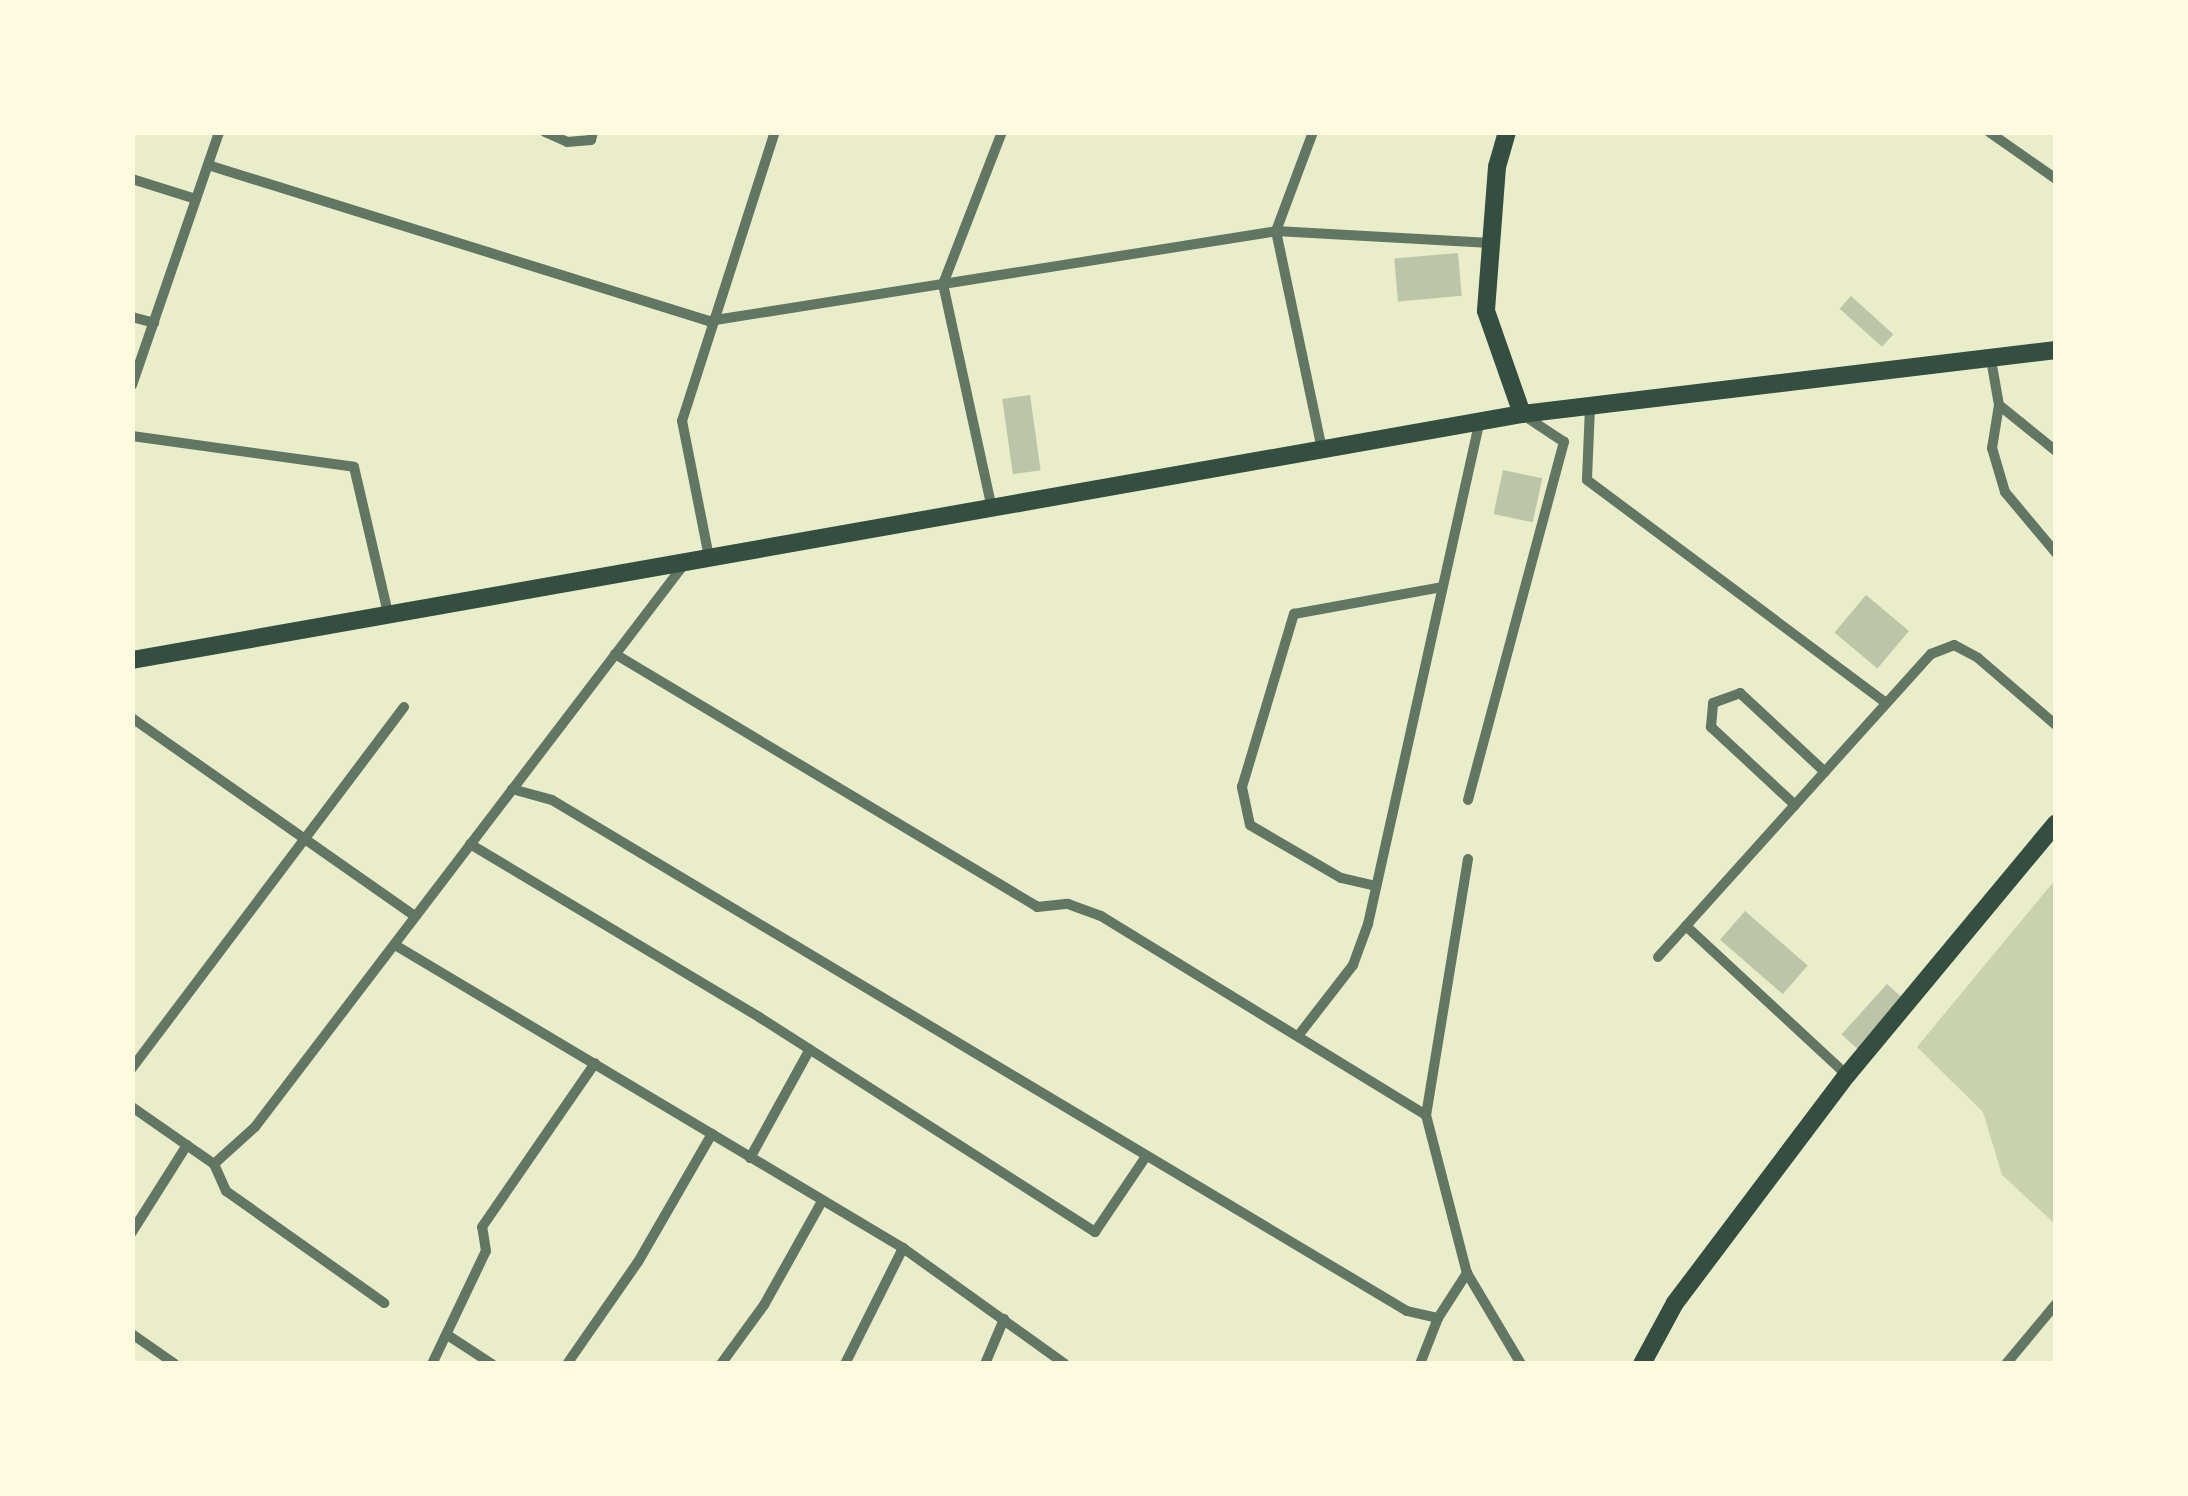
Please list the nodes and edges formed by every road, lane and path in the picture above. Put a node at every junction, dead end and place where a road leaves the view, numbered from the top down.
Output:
1 (219, 132) edge
2 (545, 132) edge
3 (593, 132) edge
4 (774, 132) edge
5 (1002, 132) edge
6 (1313, 132) edge
7 (1506, 132) edge
8 (1990, 132) edge
9 (208, 166) junction
10 (132, 179) edge
11 (2056, 179) edge
12 (196, 198) junction
13 (1276, 231) junction
14 (1491, 242) junction
15 (943, 284) junction
16 (132, 317) edge
17 (709, 321) junction
18 (154, 323) junction
19 (2056, 350) edge
20 (1990, 353) junction
21 (132, 385) edge
22 (1999, 405) junction
23 (1590, 407) junction
24 (1522, 414) junction
25 (1479, 424) junction
26 (132, 436) edge
27 (1323, 451) junction
28 (2056, 451) edge
29 (992, 508) junction
30 (2056, 553) edge
31 (709, 557) junction
32 (686, 562) junction
33 (1442, 587) junction
34 (388, 613) junction
35 (615, 654) junction
36 (132, 660) edge
37 (1886, 704) junction
38 (404, 707) dead end
39 (132, 718) edge
40 (2056, 725) edge
41 (1825, 772) junction
42 (512, 789) junction
43 (1468, 800) dead end
44 (1795, 805) junction
45 (2056, 823) edge
46 (303, 839) junction
47 (470, 844) junction
48 (1468, 859) dead end
49 (1376, 886) junction
50 (415, 916) junction
51 (1686, 926) junction
52 (395, 945) junction
53 (1658, 956) dead end
54 (1298, 1036) junction
55 (810, 1049) junction
56 (594, 1064) junction
57 (132, 1068) edge
58 (1847, 1075) junction
59 (132, 1107) edge
60 (1426, 1115) junction
61 (712, 1134) junction
62 (187, 1146) junction
63 (750, 1158) junction
64 (1145, 1158) junction
65 (214, 1164) junction
66 (822, 1203) junction
67 (134, 1226) edge
68 (903, 1248) junction
69 (1467, 1274) junction
70 (384, 1302) dead end
71 (2056, 1304) edge
72 (1438, 1318) junction
73 (1004, 1320) junction
74 (132, 1334) edge
75 (449, 1336) junction
76 (175, 1364) edge
77 (432, 1364) edge
78 (492, 1364) edge
79 (567, 1364) edge
80 (722, 1364) edge
81 (845, 1364) edge
82 (985, 1364) edge
83 (1065, 1364) edge
84 (1420, 1364) edge
85 (1522, 1364) edge
86 (1642, 1364) edge
87 (2006, 1364) edge

1 - 9 street
2 - 3 street
4 - 17 street
5 - 15 street
6 - 13 street
7 - 14 main road
8 - 11 street
9 - 12 street
9 - 17 street
10 - 12 street
12 - 18 street
13 - 14 street
13 - 15 street
13 - 27 street
14 - 24 main road
15 - 17 street
15 - 29 street
16 - 18 street
17 - 31 street
18 - 21 street
19 - 20 main road
20 - 22 street
20 - 23 main road
22 - 28 street
22 - 30 street
23 - 24 main road
23 - 37 street
24 - 25 main road
24 - 43 street
25 - 27 main road
25 - 33 street
26 - 34 street
27 - 29 main road
29 - 31 main road
31 - 32 main road
32 - 34 main road
32 - 35 street
33 - 49 street
33 - 49 street
34 - 36 main road
35 - 42 street
35 - 54 street
37 - 40 street
37 - 41 street
38 - 46 street
39 - 46 street
41 - 44 street
41 - 44 street
42 - 47 street
42 - 64 street
44 - 51 street
45 - 58 main road
46 - 50 street
46 - 57 street
47 - 50 street
47 - 55 street
48 - 60 street
49 - 54 street
50 - 52 street
51 - 53 street
51 - 58 street
52 - 56 street
52 - 65 street
54 - 60 street
55 - 63 street
55 - 64 street
56 - 61 street
56 - 75 street
58 - 86 main road
59 - 62 street
60 - 69 street
61 - 63 street
61 - 79 street
62 - 65 street
62 - 67 street
63 - 66 street
64 - 72 street
65 - 70 street
66 - 68 street
66 - 80 street
68 - 73 street
68 - 81 street
69 - 72 street
69 - 85 street
71 - 87 street
72 - 84 street
73 - 82 street
73 - 83 street
74 - 76 street
75 - 77 street
75 - 78 street

